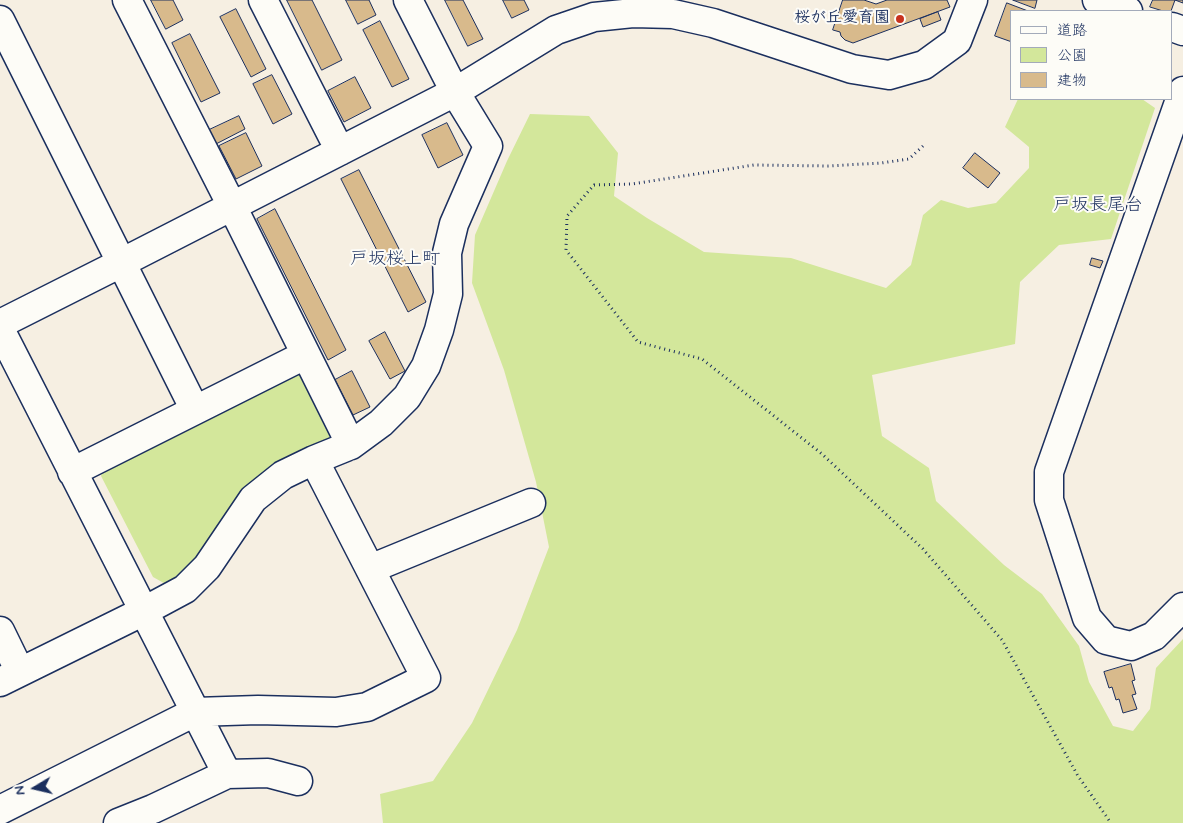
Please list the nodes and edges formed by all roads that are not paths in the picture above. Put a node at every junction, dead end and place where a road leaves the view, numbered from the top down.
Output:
1 (126, 0) edge
2 (263, 0) edge
3 (408, 0) edge
4 (973, 0) edge
5 (1097, 0) edge
6 (1125, 10) edge
7 (0, 20) edge
8 (1183, 91) edge
9 (455, 92) junction
10 (340, 151) junction
11 (232, 206) junction
12 (121, 263) junction
13 (0, 324) edge
14 (0, 329) edge
15 (305, 355) junction
16 (195, 410) junction
17 (350, 445) junction
18 (314, 460) junction
19 (72, 472) junction
20 (532, 503) dead end
21 (370, 569) junction
22 (1183, 607) edge
23 (144, 611) junction
24 (0, 632) edge
25 (10, 677) edge
26 (195, 712) junction
27 (226, 774) junction
28 (298, 781) dead end
29 (0, 810) edge
30 (161, 816) edge
31 (118, 823) edge

1 - 11 street
2 - 10 street
3 - 9 street
4 - 9 street
5 - 6 street
7 - 12 street
8 - 22 street
9 - 10 street
9 - 17 street
10 - 11 street
11 - 12 street
11 - 15 street
12 - 13 street
12 - 16 street
14 - 19 street
15 - 16 street
15 - 17 street
16 - 19 street
17 - 18 street
18 - 21 street
18 - 23 street
19 - 23 street
20 - 21 street
21 - 26 street
23 - 25 street
23 - 26 street
24 - 25 street
26 - 27 street
26 - 29 street
27 - 28 street
27 - 30 street
30 - 31 street

